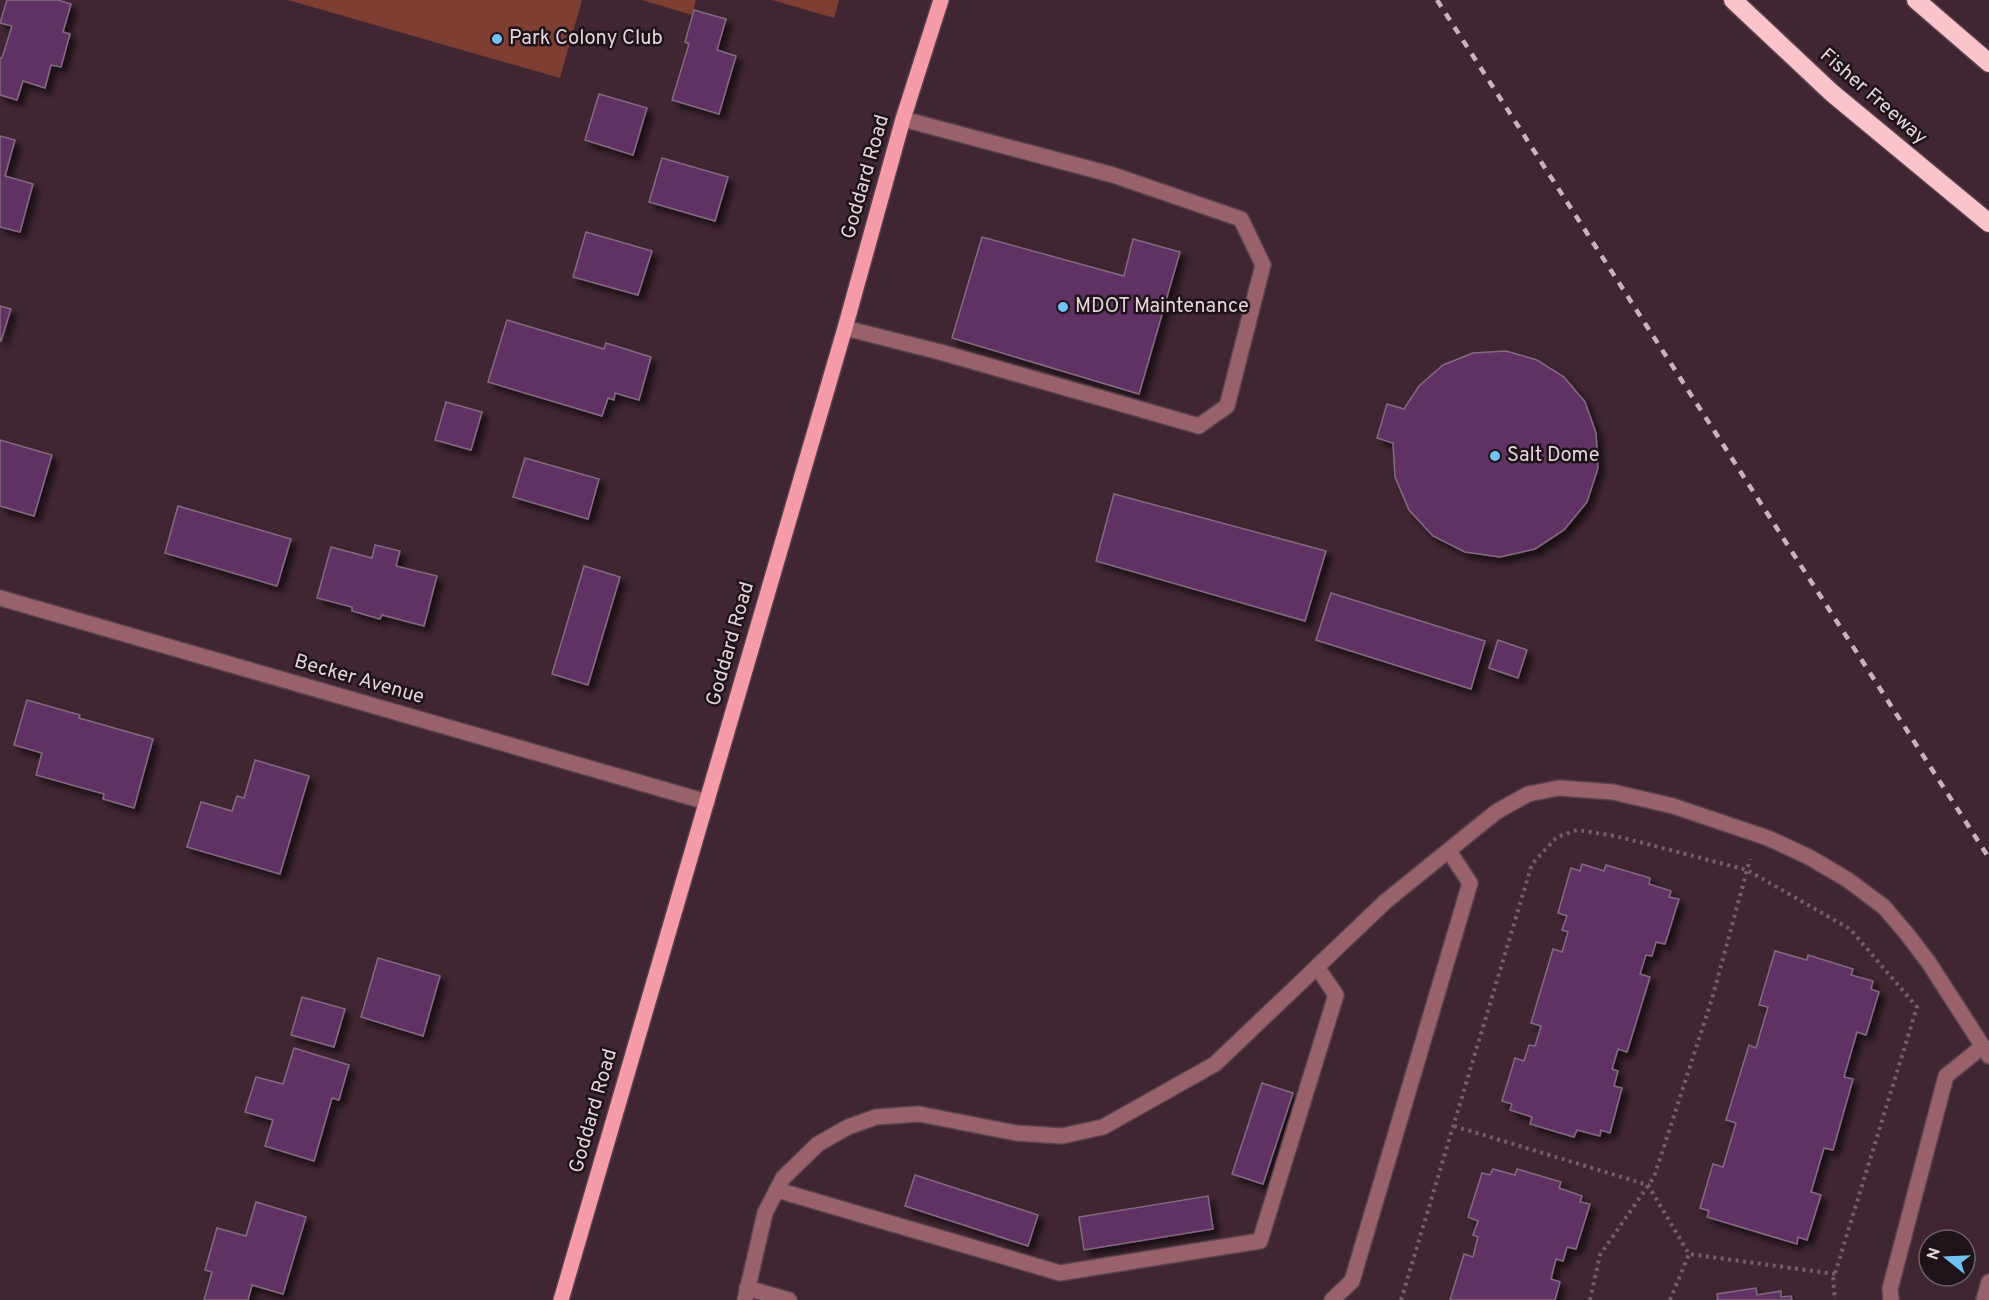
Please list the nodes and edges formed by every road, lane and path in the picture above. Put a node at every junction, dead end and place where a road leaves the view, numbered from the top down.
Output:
1 (941, 0) edge
2 (1733, 0) edge
3 (1916, 0) edge
4 (1989, 63) edge
5 (903, 119) junction
6 (1989, 223) edge
7 (845, 328) junction
8 (0, 598) edge
9 (706, 802) junction
10 (1757, 834) junction
11 (1449, 851) junction
12 (1747, 870) junction
13 (1317, 967) junction
14 (1986, 1051) edge
15 (1454, 1126) junction
16 (1648, 1185) junction
17 (777, 1190) junction
18 (1689, 1254) junction
19 (1835, 1274) junction
20 (1989, 1282) edge
21 (746, 1294) edge
22 (561, 1300) edge
23 (789, 1300) edge
24 (1332, 1300) edge
25 (1401, 1300) edge
26 (1590, 1300) edge
27 (1670, 1300) edge
28 (1835, 1300) edge
29 (1891, 1300) edge
30 (1984, 1300) edge

1 - 5 main road, Goddard Road
2 - 6 highway, Fisher Freeway
3 - 4 highway
5 - 7 main road, Goddard Road
5 - 7 street
7 - 9 main road, Goddard Road
8 - 9 street, Becker Avenue
9 - 22 main road, Goddard Road
10 - 11 street
10 - 12 path
10 - 14 street
11 - 13 street
11 - 24 street
12 - 15 path
12 - 16 path
12 - 19 path
13 - 17 street
13 - 17 street
14 - 29 street
15 - 16 path
15 - 25 path
16 - 18 path
16 - 26 path
17 - 21 street
18 - 19 path
18 - 27 path
19 - 28 path
20 - 30 street
21 - 23 street

